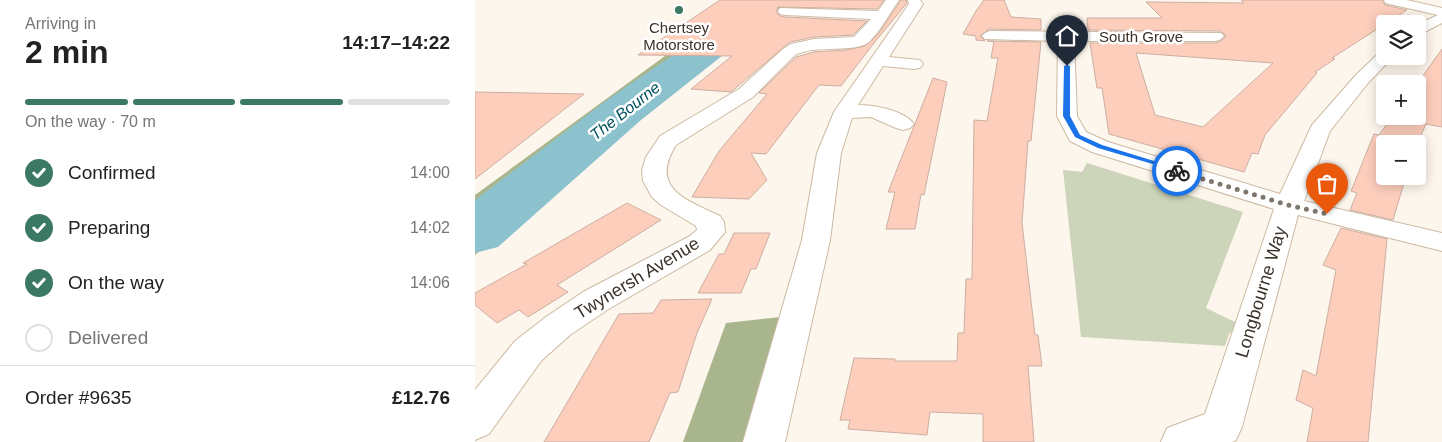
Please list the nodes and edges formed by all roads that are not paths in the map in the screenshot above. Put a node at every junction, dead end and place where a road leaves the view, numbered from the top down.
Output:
1 (914, 0) edge
2 (1390, 0) edge
3 (886, 8) edge
4 (785, 11) dead end
5 (1442, 12) edge
6 (1442, 17) edge
7 (1426, 27) edge
8 (990, 36) dead end
9 (1067, 36) junction
10 (1216, 36) dead end
11 (878, 61) junction
12 (914, 64) dead end
13 (1377, 65) edge
14 (844, 112) junction
15 (903, 124) dead end
16 (1288, 205) junction
17 (1442, 242) edge
18 (475, 421) edge
19 (764, 442) edge
20 (1182, 442) edge

1 - 11 street
2 - 5 street
3 - 4 street
3 - 18 street, Twynersh Avenue
6 - 7 street
8 - 9 street, South Grove
9 - 10 street, South Grove
9 - 16 street
11 - 12 street
11 - 14 street
13 - 16 street, Longbourne Way
14 - 15 street
14 - 19 street
16 - 17 street
16 - 20 street, Longbourne Way

